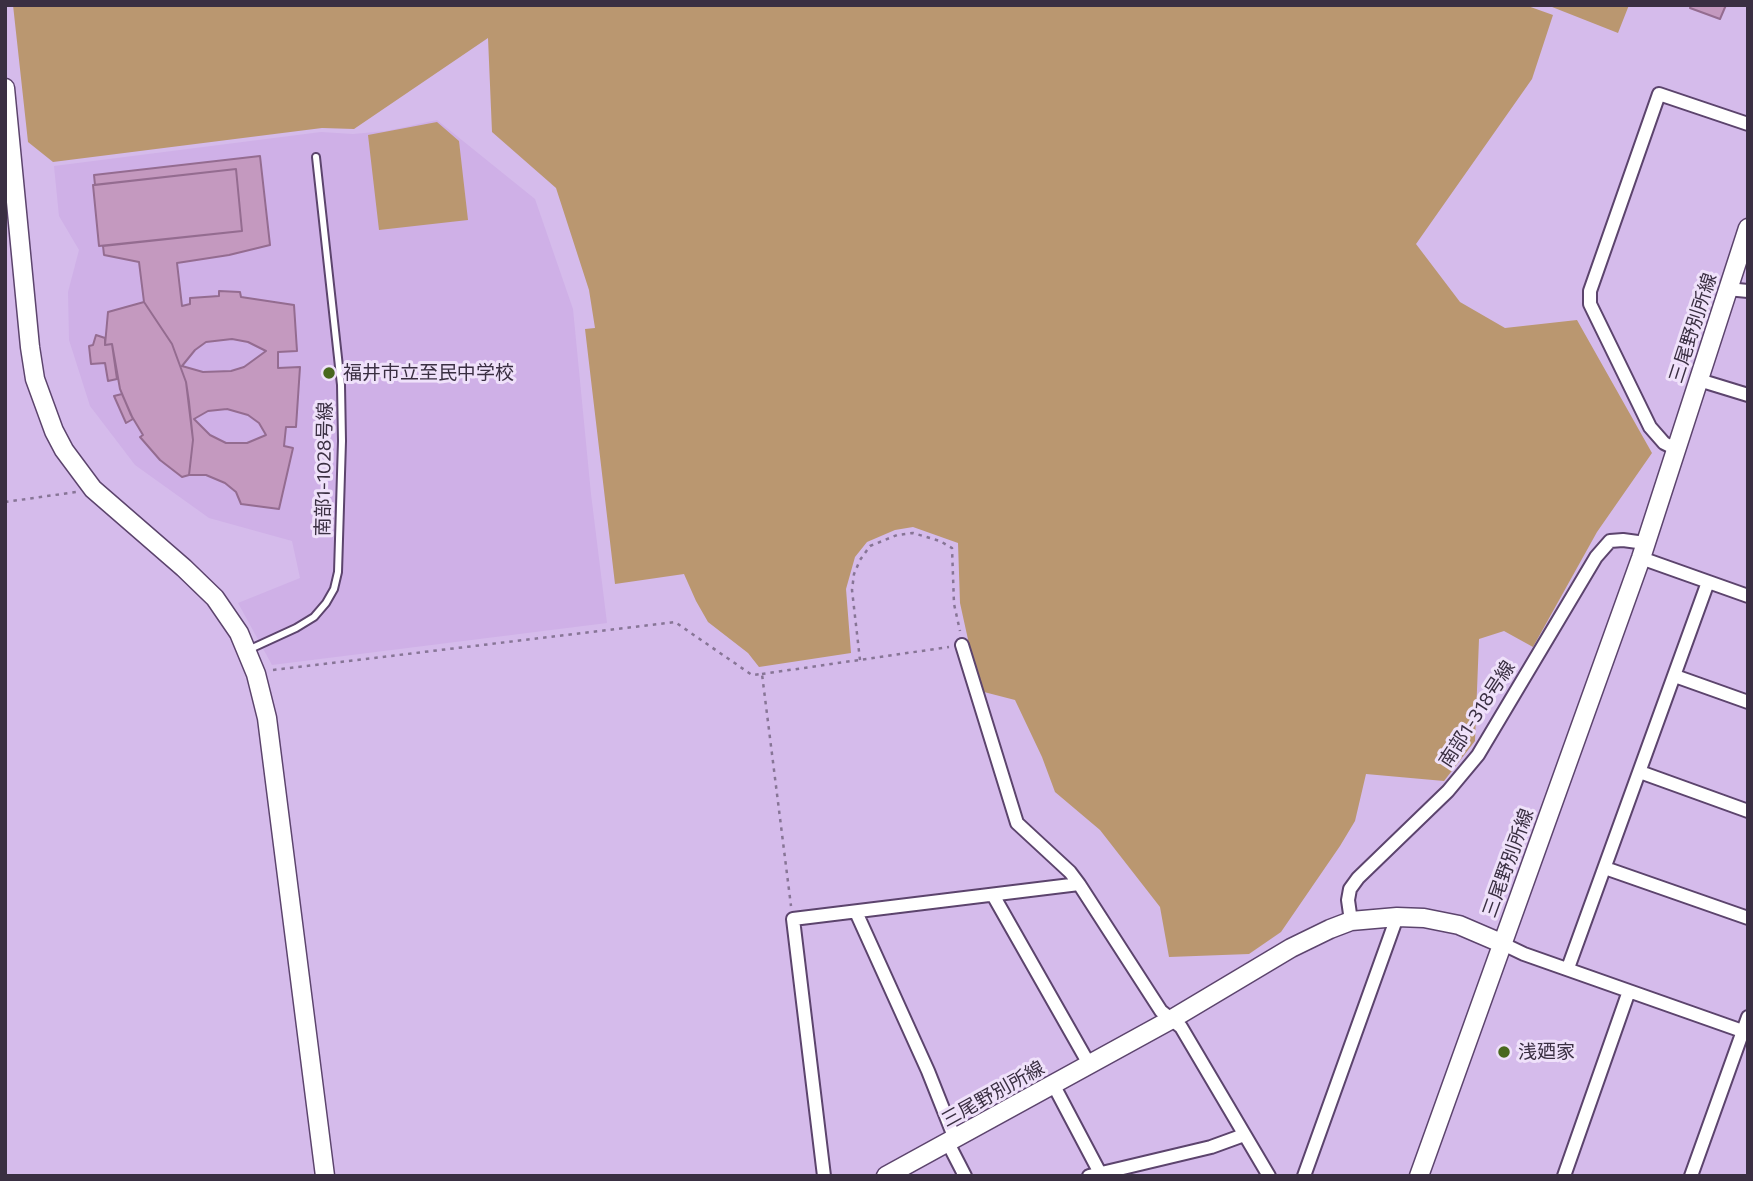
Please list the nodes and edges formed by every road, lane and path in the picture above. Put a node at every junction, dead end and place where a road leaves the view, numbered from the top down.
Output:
1 (5, 88) edge
2 (1748, 124) edge
3 (316, 157) dead end
4 (1748, 228) edge
5 (1727, 289) junction
6 (1748, 291) edge
7 (1699, 380) junction
8 (1748, 394) edge
9 (1676, 449) junction
10 (93, 489) junction
11 (5, 502) edge
12 (1643, 551) junction
13 (1708, 582) junction
14 (1748, 597) edge
15 (962, 645) junction
16 (247, 651) junction
17 (860, 660) junction
18 (256, 674) junction
19 (762, 674) junction
20 (1675, 676) junction
21 (1748, 702) edge
22 (1640, 772) junction
23 (1748, 811) edge
24 (1605, 868) junction
25 (1079, 884) junction
26 (993, 895) junction
27 (856, 912) junction
28 (1397, 917) junction
29 (1748, 918) edge
30 (793, 919) junction
31 (1351, 921) junction
32 (1501, 943) junction
33 (1568, 968) junction
34 (1629, 991) junction
35 (1748, 1017) edge
36 (1172, 1019) junction
37 (1745, 1032) edge
38 (1089, 1065) junction
39 (1053, 1084) junction
40 (1244, 1135) junction
41 (951, 1141) junction
42 (1094, 1174) edge
43 (889, 1175) edge
44 (325, 1176) edge
45 (824, 1176) edge
46 (965, 1176) edge
47 (1269, 1176) edge
48 (1304, 1176) edge
49 (1419, 1176) edge
50 (1564, 1176) edge
51 (1691, 1176) edge

1 - 10 main road
2 - 9 street
3 - 16 lane, 南部1-1028号線
4 - 5 main road, 三尾野別所線
5 - 6 street
5 - 7 main road, 三尾野別所線
7 - 8 street
7 - 9 main road, 三尾野別所線
9 - 12 main road, 三尾野別所線
10 - 11 path
10 - 16 main road
12 - 13 street
12 - 31 street, 南部1-318号線
12 - 32 main road, 三尾野別所線
13 - 14 street
13 - 20 street
15 - 17 path
15 - 17 path
15 - 25 street
16 - 18 main road
17 - 19 path
18 - 19 path
18 - 44 main road
19 - 30 path
20 - 21 street
20 - 22 street
22 - 23 street
22 - 24 street
24 - 29 street
24 - 33 street
25 - 26 street
25 - 36 street
26 - 27 street
26 - 38 street
27 - 30 street
27 - 41 street
28 - 31 main road, 三尾野別所線
28 - 32 main road, 三尾野別所線
28 - 48 street
30 - 45 street
31 - 36 main road, 三尾野別所線
32 - 33 street
32 - 49 main road
33 - 34 street
34 - 37 street
34 - 50 street
35 - 37 street
36 - 38 main road, 三尾野別所線
36 - 40 street
37 - 51 street
38 - 39 main road, 三尾野別所線
39 - 41 main road, 三尾野別所線
39 - 42 street
40 - 42 street
40 - 47 street
41 - 43 main road, 三尾野別所線
41 - 46 street

